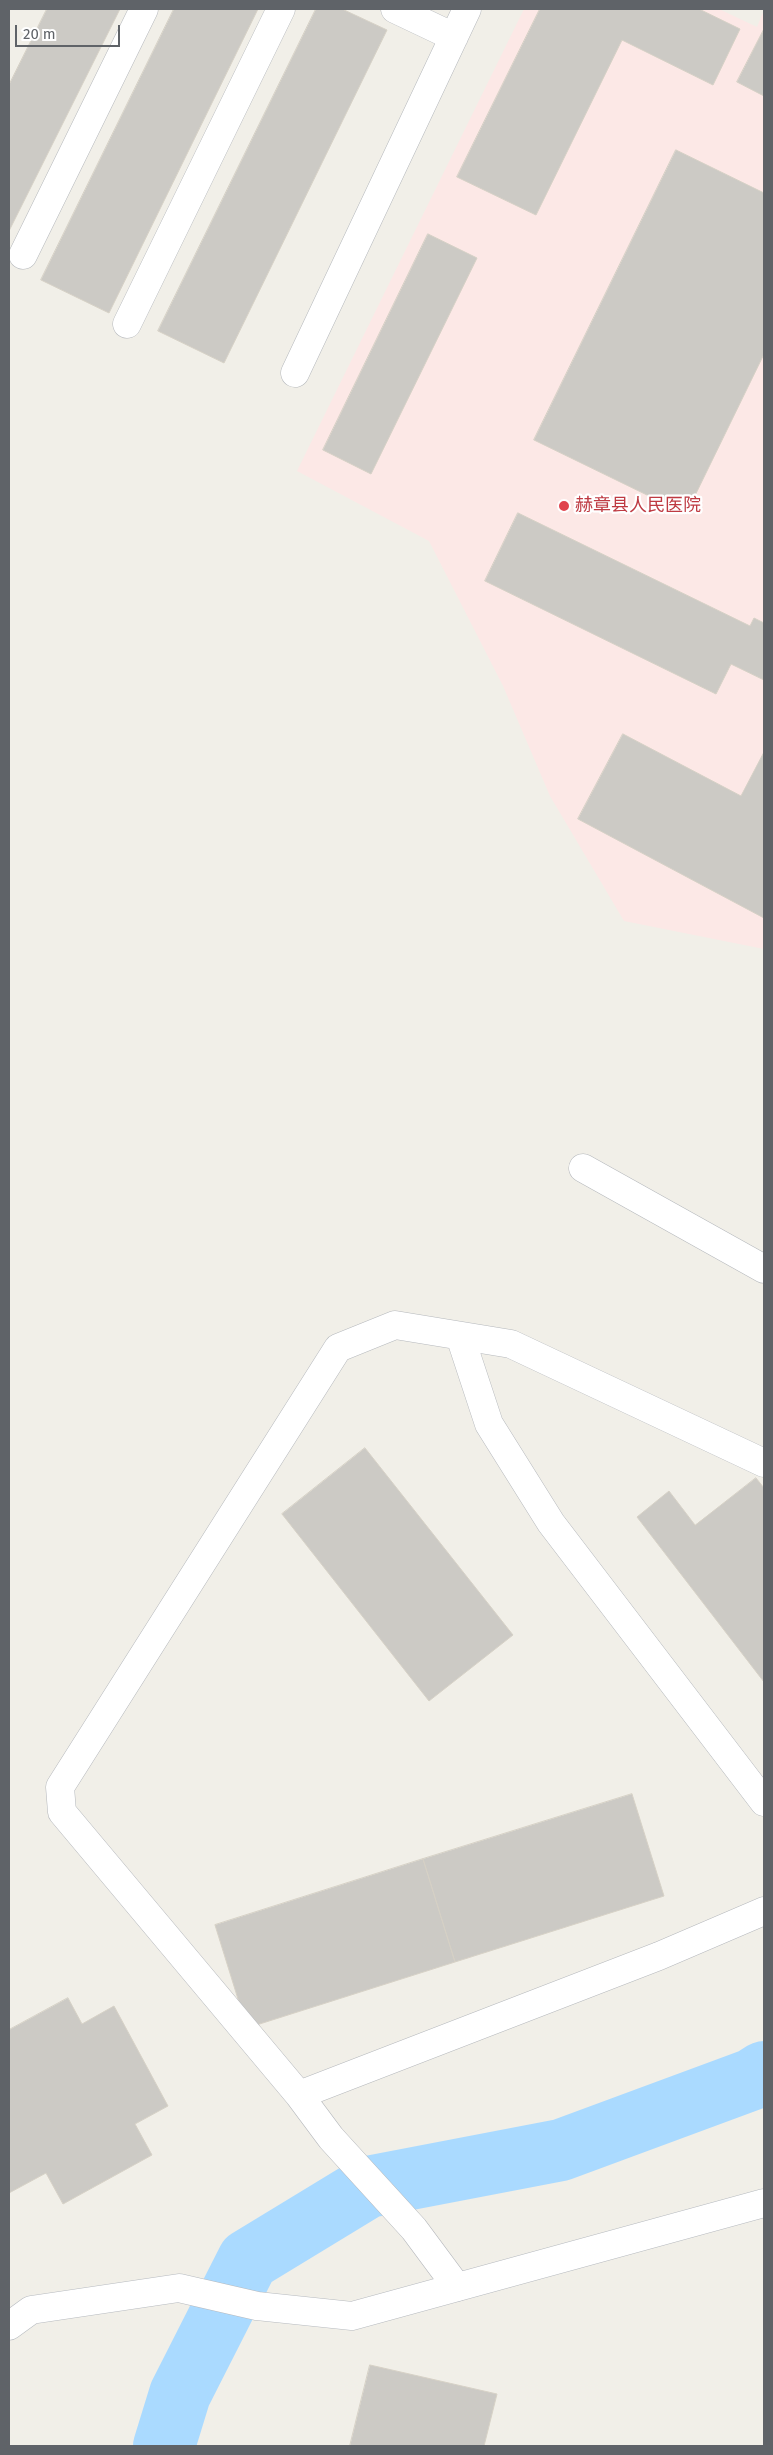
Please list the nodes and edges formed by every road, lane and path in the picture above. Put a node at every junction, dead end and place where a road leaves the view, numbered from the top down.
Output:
1 (144, 9) edge
2 (281, 9) edge
3 (395, 9) edge
4 (467, 9) edge
5 (454, 37) junction
6 (23, 255) dead end
7 (127, 324) dead end
8 (295, 373) dead end
9 (582, 1168) dead end
10 (764, 1269) edge
11 (460, 1336) junction
12 (764, 1463) edge
13 (764, 1802) edge
14 (764, 1911) edge
15 (299, 2095) junction
16 (764, 2203) edge
17 (457, 2288) junction
18 (9, 2326) edge

1 - 6 street
2 - 7 street
3 - 5 street
4 - 5 street
5 - 8 street
9 - 10 street
11 - 12 street
11 - 13 street
11 - 15 street
14 - 15 street
15 - 17 street
16 - 17 street
17 - 18 street

